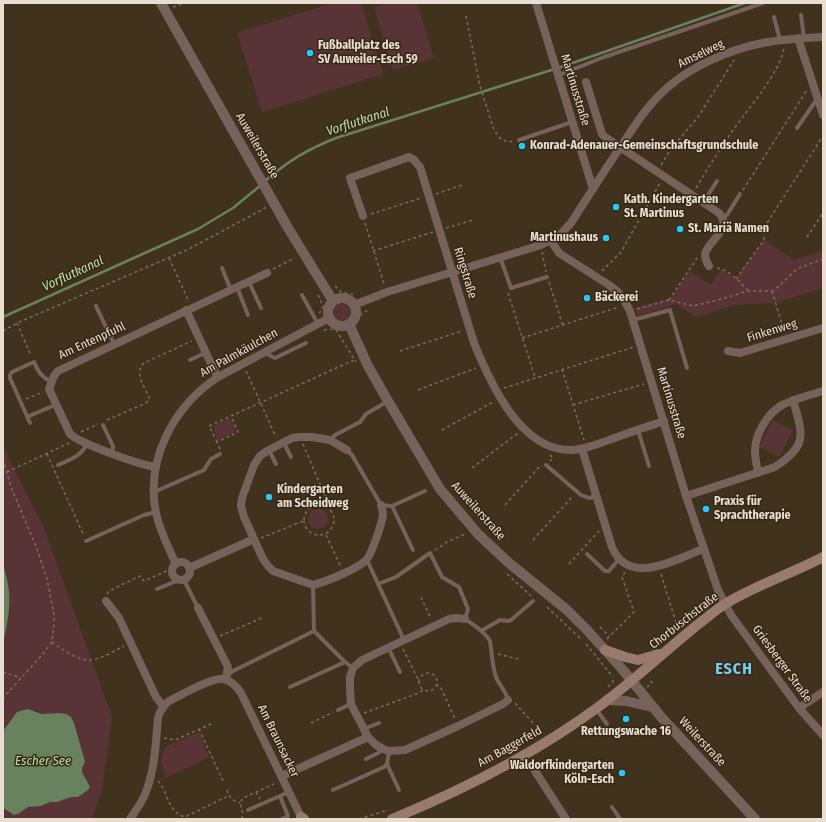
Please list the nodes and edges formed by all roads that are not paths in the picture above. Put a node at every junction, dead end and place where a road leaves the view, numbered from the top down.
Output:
1 (161, 3) edge
2 (536, 3) edge
3 (763, 3) edge
4 (801, 16) dead end
5 (774, 17) dead end
6 (823, 37) edge
7 (801, 38) junction
8 (782, 40) junction
9 (558, 74) junction
10 (586, 82) dead end
11 (817, 98) junction
12 (823, 116) edge
13 (572, 122) junction
14 (797, 128) dead end
15 (519, 140) road end
16 (620, 148) junction
17 (717, 181) dead end
18 (593, 189) junction
19 (740, 194) road end
20 (704, 202) junction
21 (363, 216) road end
22 (722, 217) junction
23 (551, 241) junction
24 (500, 257) junction
25 (709, 266) road end
26 (222, 268) dead end
27 (452, 272) junction
28 (267, 273) road end
29 (548, 277) road end
30 (249, 282) junction
31 (234, 289) junction
32 (302, 295) dead end
33 (333, 301) junction
34 (354, 305) junction
35 (96, 306) dead end
36 (261, 308) dead end
37 (189, 310) junction
38 (248, 315) dead end
39 (329, 318) junction
40 (316, 320) junction
41 (633, 320) junction
42 (348, 324) junction
43 (823, 328) edge
44 (306, 343) dead end
45 (114, 344) junction
46 (728, 351) dead end
47 (264, 352) junction
48 (206, 353) junction
49 (190, 360) dead end
50 (687, 368) dead end
51 (218, 377) junction
52 (50, 385) junction
53 (823, 391) edge
54 (793, 400) junction
55 (388, 402) junction
56 (55, 405) junction
57 (27, 417) junction
58 (664, 421) junction
59 (30, 423) dead end
60 (103, 425) dead end
61 (638, 430) junction
62 (330, 440) junction
63 (87, 443) junction
64 (281, 444) junction
65 (584, 448) junction
66 (269, 450) junction
67 (347, 450) joint
68 (112, 453) junction
69 (220, 454) road end
70 (291, 457) dead end
71 (276, 464) dead end
72 (58, 465) dead end
73 (546, 465) dead end
74 (649, 466) dead end
75 (156, 467) junction
76 (758, 473) junction
77 (425, 491) dead end
78 (154, 492) junction
79 (596, 496) junction
80 (686, 496) junction
81 (381, 506) junction
82 (392, 506) junction
83 (156, 512) junction
84 (254, 540) junction
85 (86, 541) road end
86 (703, 549) junction
87 (413, 550) dead end
88 (587, 554) dead end
89 (823, 557) edge
90 (367, 560) junction
91 (619, 560) junction
92 (174, 566) junction
93 (189, 568) junction
94 (182, 580) junction
95 (378, 584) junction
96 (313, 585) junction
97 (157, 590) dead end
98 (106, 601) road end
99 (533, 601) dead end
100 (725, 604) junction
101 (198, 608) joint
102 (465, 619) junction
103 (314, 631) junction
104 (482, 632) junction
105 (402, 641) junction
106 (388, 647) junction
107 (602, 647) junction
108 (665, 652) junction
109 (345, 662) junction
110 (353, 668) junction
111 (400, 672) dead end
112 (226, 679) junction
113 (631, 680) junction
114 (290, 687) dead end
115 (823, 692) edge
116 (508, 700) joint
117 (607, 700) junction
118 (352, 704) junction
119 (162, 706) junction
120 (652, 707) junction
121 (799, 708) junction
122 (596, 709) junction
123 (338, 710) road end
124 (379, 723) dead end
125 (607, 724) dead end
126 (366, 733) junction
127 (823, 735) edge
128 (386, 750) junction
129 (366, 759) dead end
130 (387, 764) junction
131 (535, 771) dead end
132 (282, 777) junction
133 (333, 790) dead end
134 (400, 790) dead end
135 (289, 792) junction
136 (280, 796) junction
137 (612, 807) dead end
138 (248, 810) dead end
139 (392, 814) edge
140 (302, 818) edge
141 (130, 819) edge
142 (282, 819) edge
143 (566, 819) edge
144 (620, 819) edge
145 (755, 819) edge

1 - 33 street, Auweilerstraße
2 - 9 street, Martinusstraße
3 - 9 lane
4 - 7 lane
5 - 8 lane
6 - 7 street, Amselweg
7 - 8 street, Amselweg
7 - 11 street
8 - 16 street, Amselweg
9 - 13 street, Martinusstraße
10 - 16 street
11 - 12 street
11 - 14 lane
13 - 15 lane
13 - 18 street, Martinusstraße
16 - 18 street, Amselweg
16 - 20 street
17 - 20 lane
18 - 23 street
19 - 22 lane
20 - 22 street
21 - 27 street, Ringstraße
22 - 25 street
23 - 24 street
23 - 41 street, Martinusstraße
24 - 27 street
24 - 29 lane
26 - 31 lane
27 - 34 street
27 - 65 street, Ringstraße
28 - 30 street, Am Entenpfuhl
30 - 31 street, Am Entenpfuhl
30 - 36 lane
31 - 37 street, Am Entenpfuhl
31 - 38 lane
32 - 40 lane
33 - 34 street
33 - 39 street
34 - 42 street
35 - 45 lane
37 - 45 street, Am Entenpfuhl
37 - 48 street
39 - 40 street, Am Palmkäulchen
39 - 42 street
40 - 47 street, Am Palmkäulchen
41 - 50 lane
41 - 58 street, Martinusstraße
42 - 55 street, Auweilerstraße
43 - 46 street, Finkenweg
44 - 47 lane
45 - 52 street, Am Entenpfuhl
47 - 51 street, Am Palmkäulchen
48 - 49 lane
48 - 51 street
51 - 75 street, Am Palmkäulchen
52 - 56 street
52 - 57 lane
53 - 54 street
54 - 76 street
54 - 76 street
55 - 62 lane
55 - 107 street, Auweilerstraße
56 - 57 lane
56 - 63 street
57 - 59 lane
58 - 61 street, Ringstraße
58 - 80 street, Martinusstraße
60 - 68 lane
61 - 65 street, Ringstraße
61 - 74 lane
62 - 64 street
62 - 67 street
63 - 68 street
63 - 72 lane
64 - 66 street
64 - 70 lane
65 - 79 street
66 - 71 lane
66 - 84 street
67 - 81 lane
68 - 75 street
69 - 78 lane
73 - 79 lane
75 - 78 street, Am Palmkäulchen
76 - 80 street
77 - 82 lane
78 - 83 street, Am Palmkäulchen
79 - 91 street
80 - 86 street, Martinusstraße
81 - 82 lane
81 - 90 street
82 - 87 lane
83 - 85 lane
83 - 92 street, Am Palmkäulchen
84 - 93 street
84 - 96 street
86 - 91 street
86 - 100 street, Martinusstraße
88 - 91 lane
89 - 100 main road, Chorbuschstraße
90 - 95 lane
90 - 96 street
92 - 93 street
92 - 94 street, Am Palmkäulchen
93 - 94 street
94 - 97 lane
94 - 101 lane
95 - 102 lane
95 - 105 lane
96 - 103 lane
98 - 119 street
99 - 104 lane
100 - 108 main road, Chorbuschstraße
100 - 121 street, Griesberger Straße
101 - 112 street
102 - 104 lane
102 - 105 street
103 - 109 lane
103 - 112 lane
104 - 116 lane
105 - 106 street
106 - 110 street
106 - 111 lane
107 - 108 main road
107 - 113 street, Auweilerstraße
108 - 113 main road, Chorbuschstraße
109 - 110 lane
109 - 114 lane
110 - 118 street
112 - 119 street
112 - 132 street, Am Braunsacker
113 - 117 main road, Am Baggerfeld
113 - 120 street, Weilerstraße
115 - 121 street
116 - 128 street
117 - 120 street
117 - 122 main road, Am Baggerfeld
118 - 123 lane
118 - 126 street
119 - 141 street
120 - 145 street, Weilerstraße
121 - 127 street, Griesberger Straße
122 - 125 lane
122 - 139 main road, Am Baggerfeld
124 - 126 lane
126 - 128 street
126 - 132 street
128 - 129 lane
128 - 130 lane
130 - 133 lane
130 - 134 lane
131 - 143 street
132 - 135 street, Am Braunsacker
135 - 136 lane
135 - 140 street, Am Braunsacker
136 - 138 lane
136 - 142 lane
137 - 144 lane

